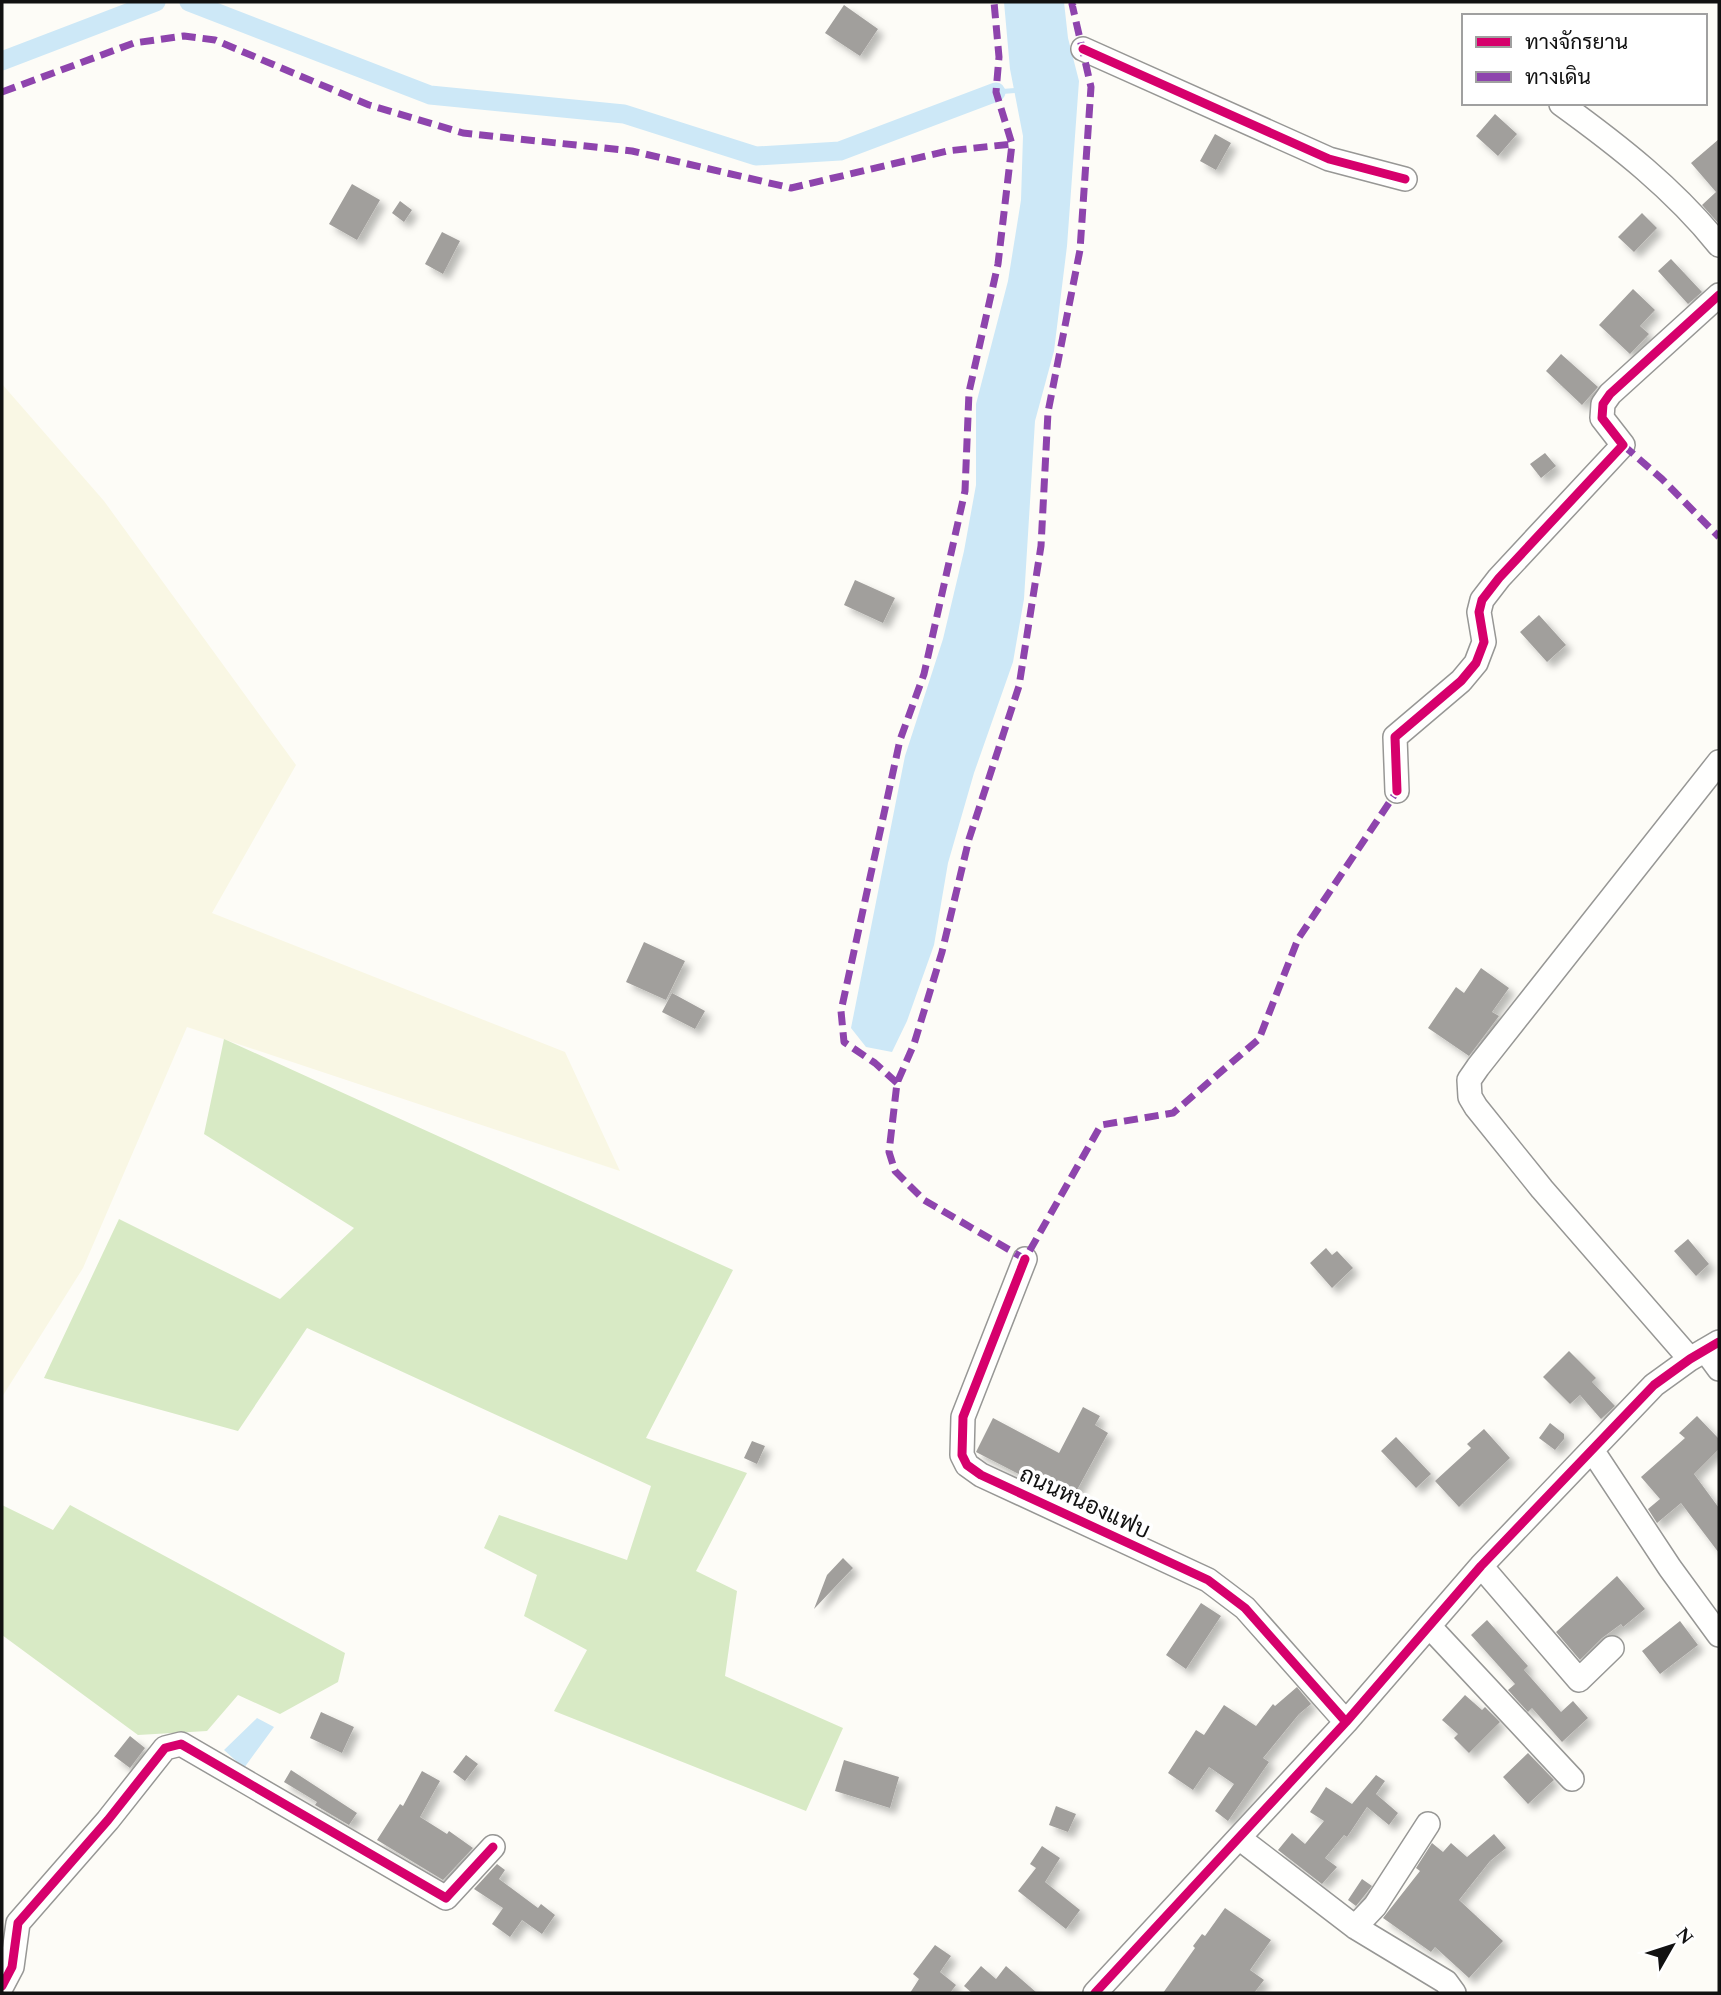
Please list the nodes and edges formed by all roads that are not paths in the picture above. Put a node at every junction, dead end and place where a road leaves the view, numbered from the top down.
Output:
1 (1083, 50) dead end
2 (1562, 105) edge
3 (1405, 179) dead end
4 (1719, 245) edge
5 (1719, 295) edge
6 (1719, 762) edge
7 (1397, 791) dead end
8 (1025, 1259) dead end
9 (1705, 1351) edge
10 (1719, 1369) edge
11 (1592, 1450) junction
12 (1481, 1566) junction
13 (1429, 1626) junction
14 (1719, 1634) edge
15 (1612, 1648) dead end
16 (1346, 1722) junction
17 (1572, 1779) dead end
18 (1428, 1824) dead end
19 (1239, 1838) junction
20 (493, 1847) dead end
21 (1355, 1927) junction
22 (2, 1986) edge
23 (1096, 1993) edge
24 (1454, 1993) edge

1 - 3 street
2 - 4 street
5 - 7 street
6 - 9 street
8 - 16 street, ถนนหนองแฟบ
9 - 10 street
9 - 11 street
11 - 12 street
11 - 14 street
12 - 13 street
12 - 15 street
13 - 16 street
13 - 17 street
16 - 19 street
18 - 21 street
19 - 21 street
19 - 23 street
20 - 22 street
21 - 24 street

